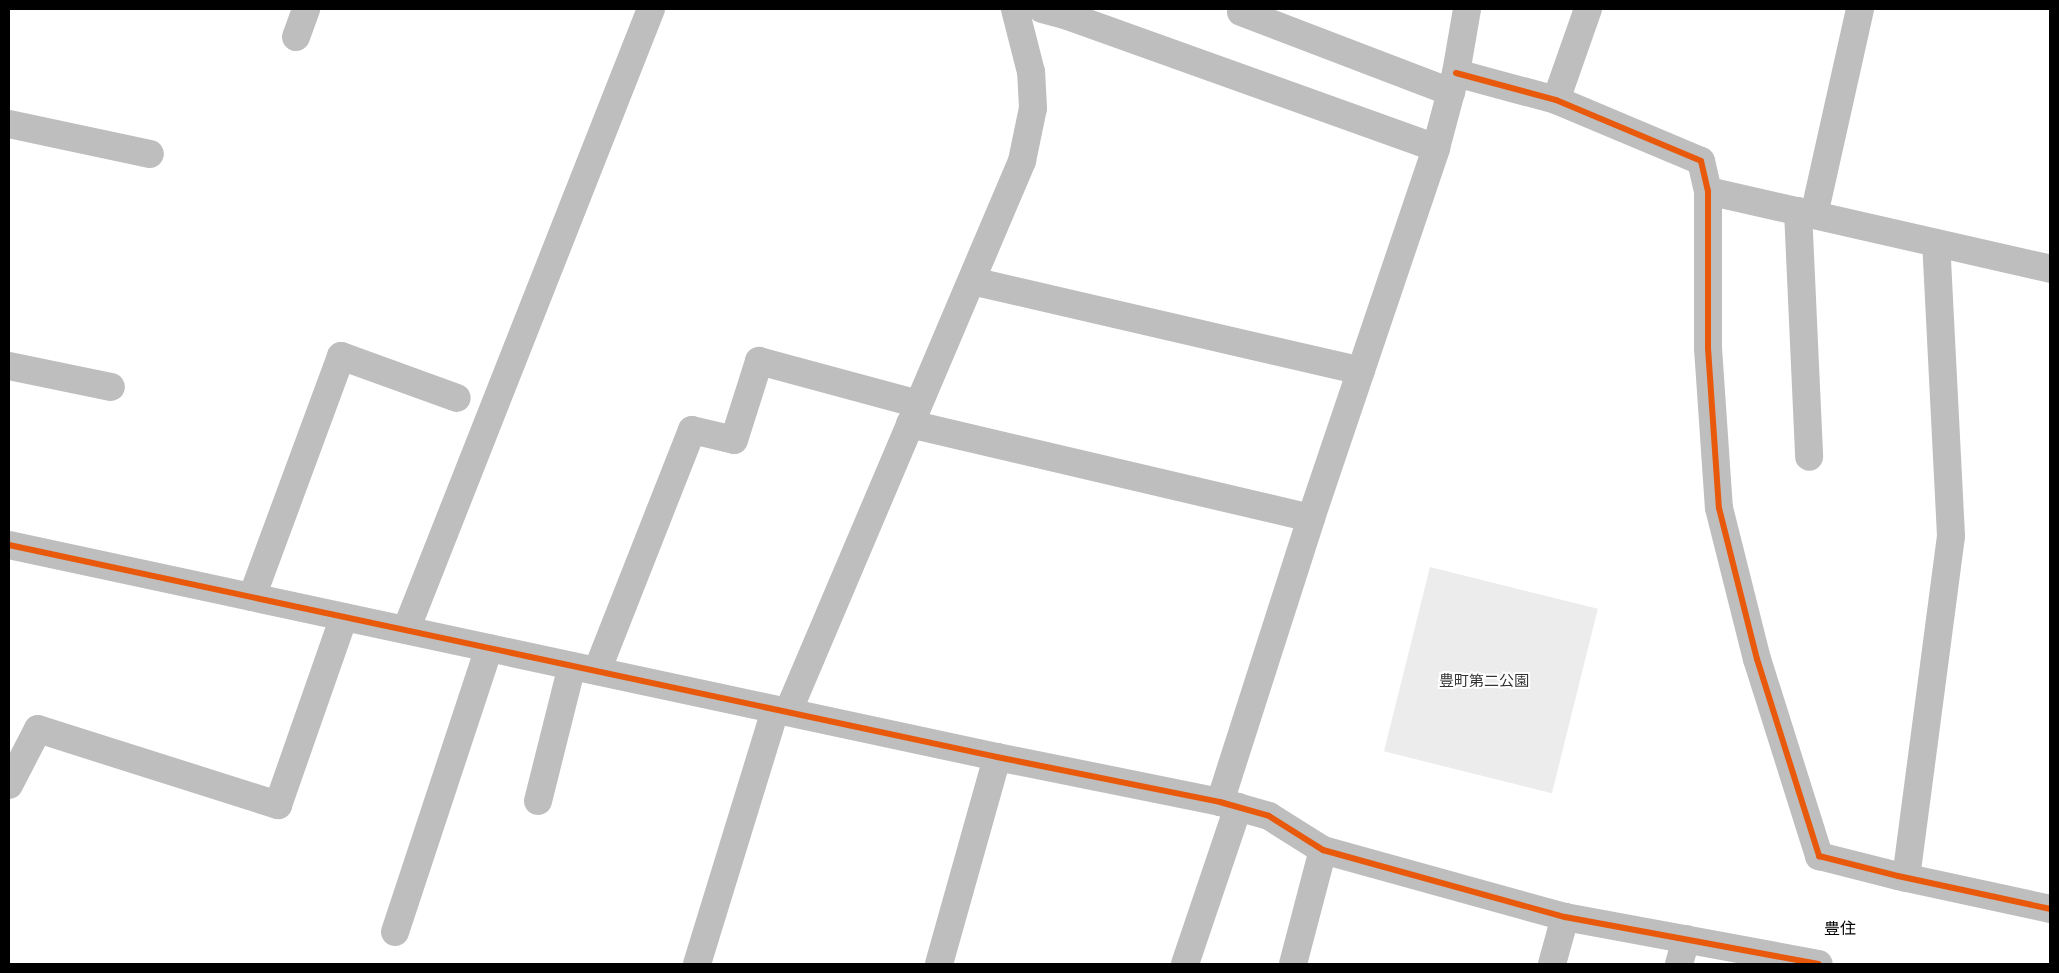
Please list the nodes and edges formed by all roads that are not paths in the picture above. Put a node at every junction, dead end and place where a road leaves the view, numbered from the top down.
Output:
1 (306, 9) edge
2 (650, 9) edge
3 (1015, 9) edge
4 (1042, 9) edge
5 (1466, 9) edge
6 (1588, 9) edge
7 (1860, 9) edge
8 (1241, 12) dead end
9 (296, 38) dead end
10 (1453, 82) junction
11 (1556, 100) junction
12 (9, 124) edge
13 (1436, 148) junction
14 (150, 154) dead end
15 (1708, 191) junction
16 (1806, 213) junction
17 (1936, 243) junction
18 (2050, 269) edge
19 (972, 281) junction
20 (9, 366) edge
21 (1361, 371) junction
22 (111, 387) dead end
23 (457, 398) dead end
24 (914, 414) junction
25 (1809, 456) dead end
26 (1311, 518) junction
27 (9, 545) edge
28 (252, 597) junction
29 (344, 617) junction
30 (406, 630) junction
31 (489, 648) junction
32 (584, 668) junction
33 (782, 711) junction
34 (997, 757) junction
35 (9, 785) edge
36 (538, 800) dead end
37 (1229, 804) junction
38 (1323, 850) junction
39 (1906, 878) junction
40 (2050, 909) edge
41 (1565, 917) junction
42 (395, 932) dead end
43 (1682, 952) edge
44 (697, 964) edge
45 (939, 964) edge
46 (1185, 964) edge
47 (1293, 964) edge
48 (1552, 964) edge
49 (1818, 964) edge

1 - 9 street
2 - 30 street
3 - 19 street
4 - 13 street
5 - 10 street
6 - 11 street
7 - 16 street
8 - 10 street
10 - 11 street
10 - 13 street
11 - 15 street
12 - 14 street
13 - 21 street
15 - 16 street
15 - 39 street
16 - 17 street
16 - 25 street
17 - 18 street
17 - 39 street
19 - 21 street
19 - 24 street
20 - 22 street
21 - 26 street
23 - 28 street
24 - 26 street
24 - 32 street
24 - 33 street
26 - 37 street
27 - 28 street
28 - 29 street
29 - 30 street
29 - 35 street
30 - 31 street
31 - 32 street
31 - 42 street
32 - 33 street
32 - 36 street
33 - 34 street
33 - 44 street
34 - 37 street
34 - 45 street
37 - 38 street
37 - 46 street
38 - 41 street
38 - 47 street
39 - 40 street
41 - 43 street
41 - 48 street
43 - 49 street

